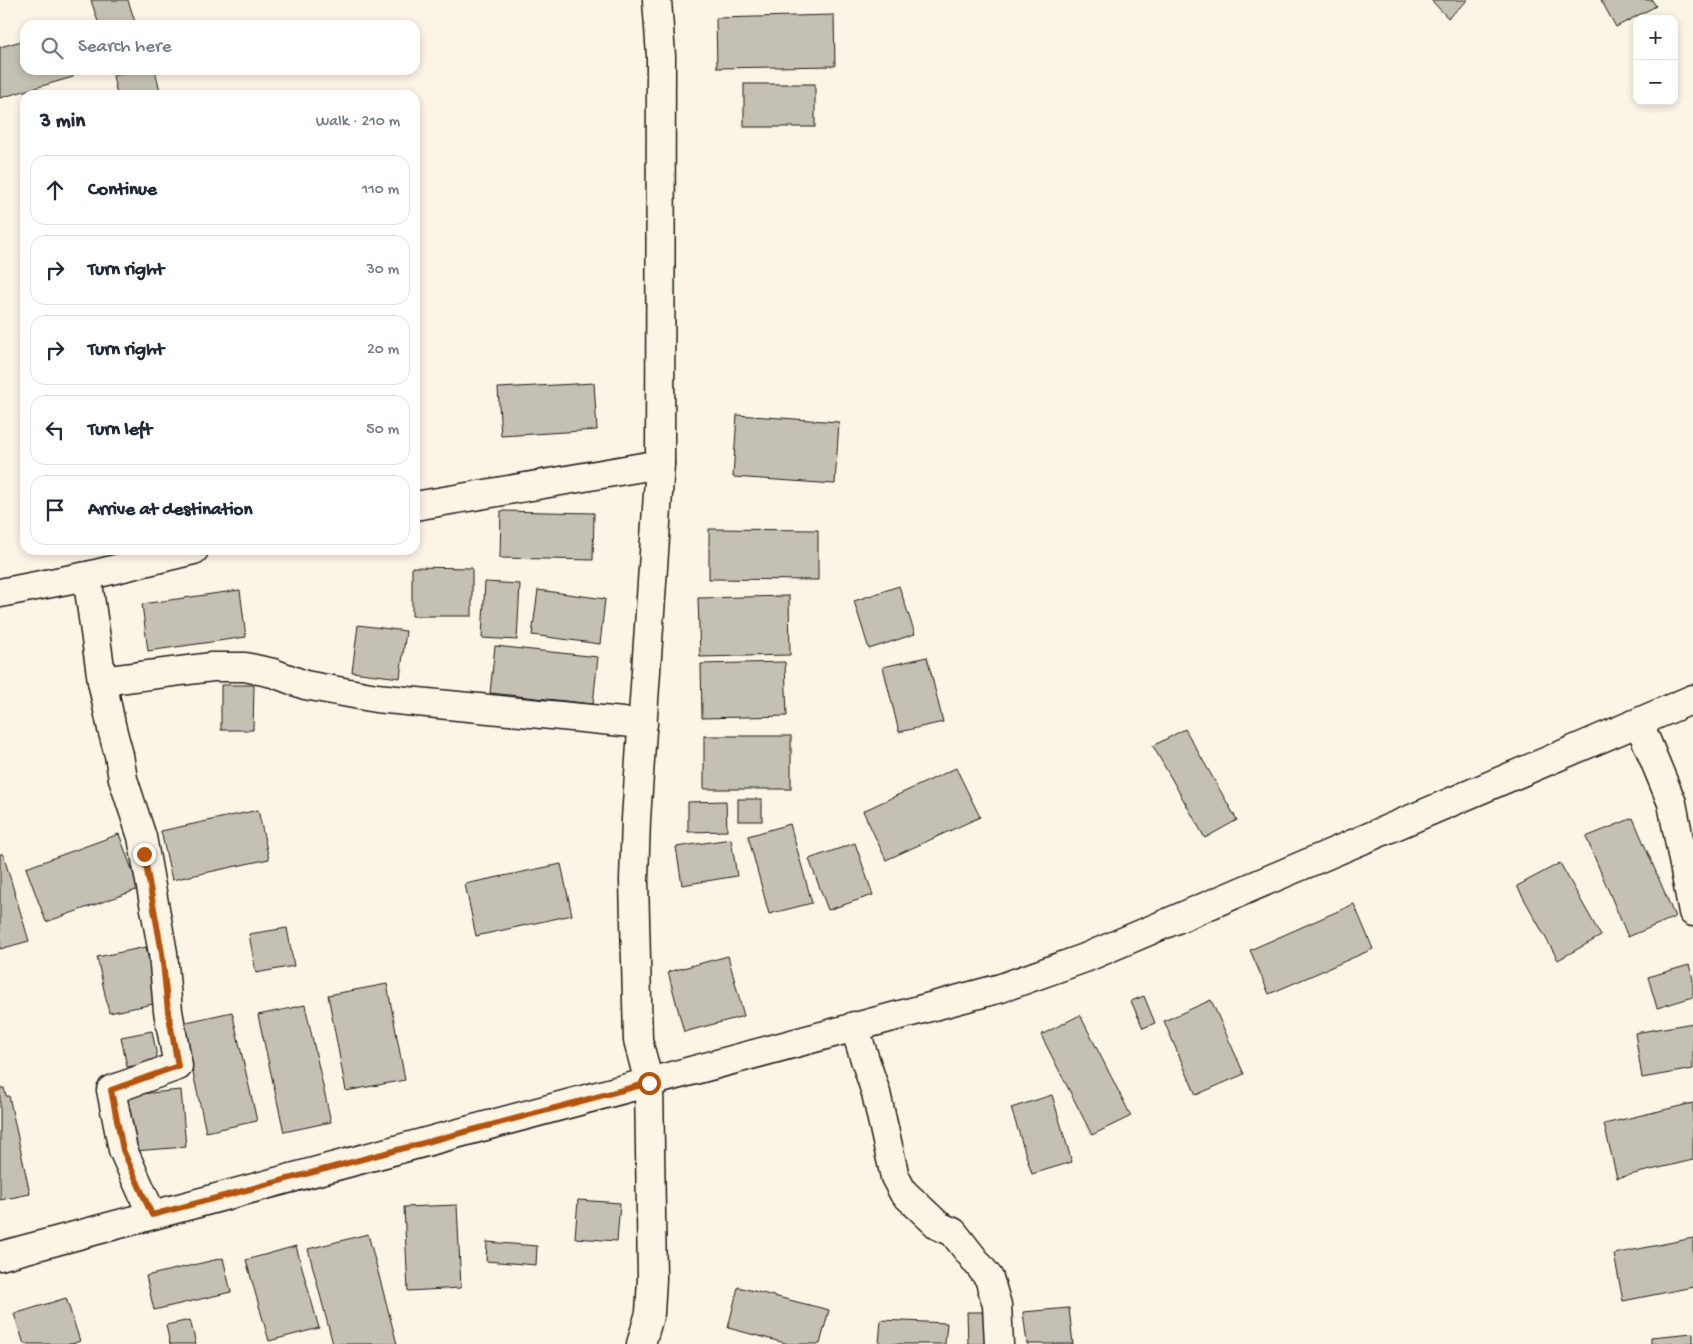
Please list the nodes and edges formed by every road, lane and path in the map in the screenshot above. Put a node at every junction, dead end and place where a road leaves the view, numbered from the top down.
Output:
1 (657, 0) edge
2 (660, 464) junction
3 (420, 505) edge
4 (173, 555) edge
5 (87, 576) junction
6 (0, 593) edge
7 (102, 681) junction
8 (1693, 699) edge
9 (1639, 722) junction
10 (643, 724) junction
11 (1693, 912) edge
12 (854, 1026) junction
13 (649, 1083) junction
14 (152, 1215) junction
15 (0, 1256) edge
16 (641, 1344) edge
17 (999, 1344) edge

1 - 2 street
2 - 3 street
2 - 10 street
4 - 5 street
5 - 6 street
5 - 7 street
7 - 10 street
7 - 14 street
8 - 9 street
9 - 11 street
9 - 12 street
10 - 13 street
12 - 13 street
12 - 17 street
13 - 14 street
13 - 16 street
14 - 15 street

